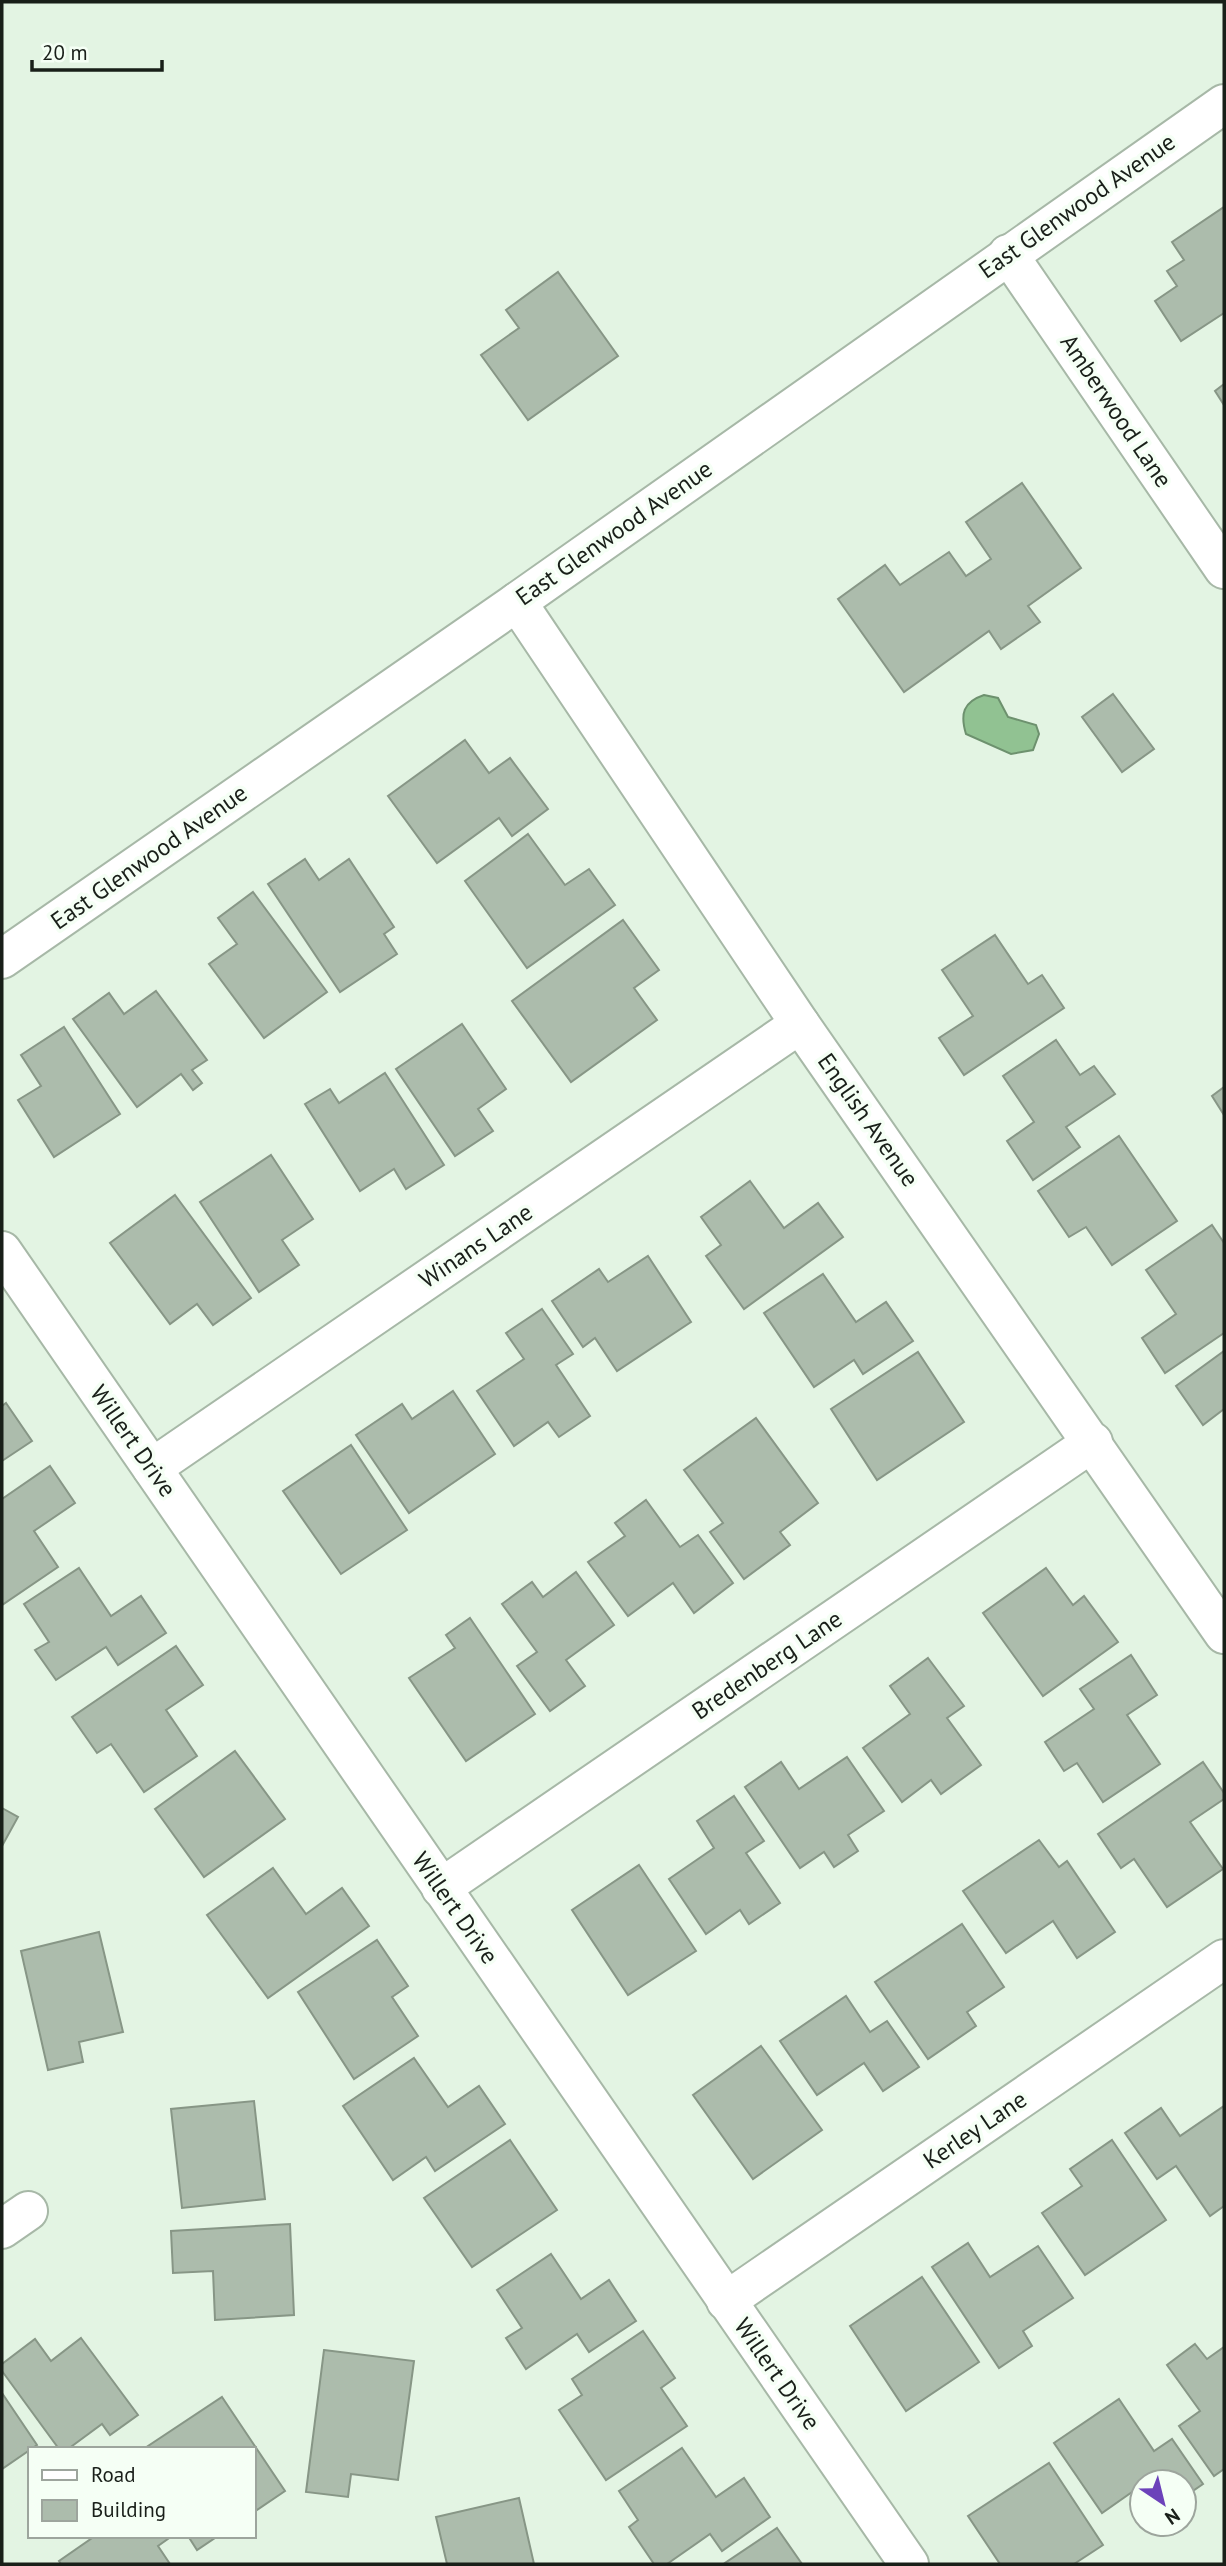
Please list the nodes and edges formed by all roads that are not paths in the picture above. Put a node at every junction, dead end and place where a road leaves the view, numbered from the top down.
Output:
1 (1224, 104) edge
2 (1008, 254) junction
3 (1224, 569) edge
4 (517, 602) junction
5 (2, 959) edge
6 (800, 1024) junction
7 (2, 1251) edge
8 (1093, 1442) junction
9 (152, 1468) junction
10 (1224, 1634) edge
11 (442, 1888) junction
12 (1224, 1959) edge
13 (726, 2301) junction
14 (909, 2564) edge

1 - 2 street, East Glenwood Avenue
2 - 3 street, Amberwood Lane
2 - 4 street, East Glenwood Avenue
4 - 5 street, East Glenwood Avenue
4 - 6 street, English Avenue
6 - 8 street, English Avenue
6 - 9 street, Winans Lane
7 - 9 street, Willert Drive
8 - 10 street, English Avenue
8 - 11 street, Bredenberg Lane
9 - 11 street, Willert Drive
11 - 13 street, Willert Drive
12 - 13 street, Kerley Lane
13 - 14 street, Willert Drive

